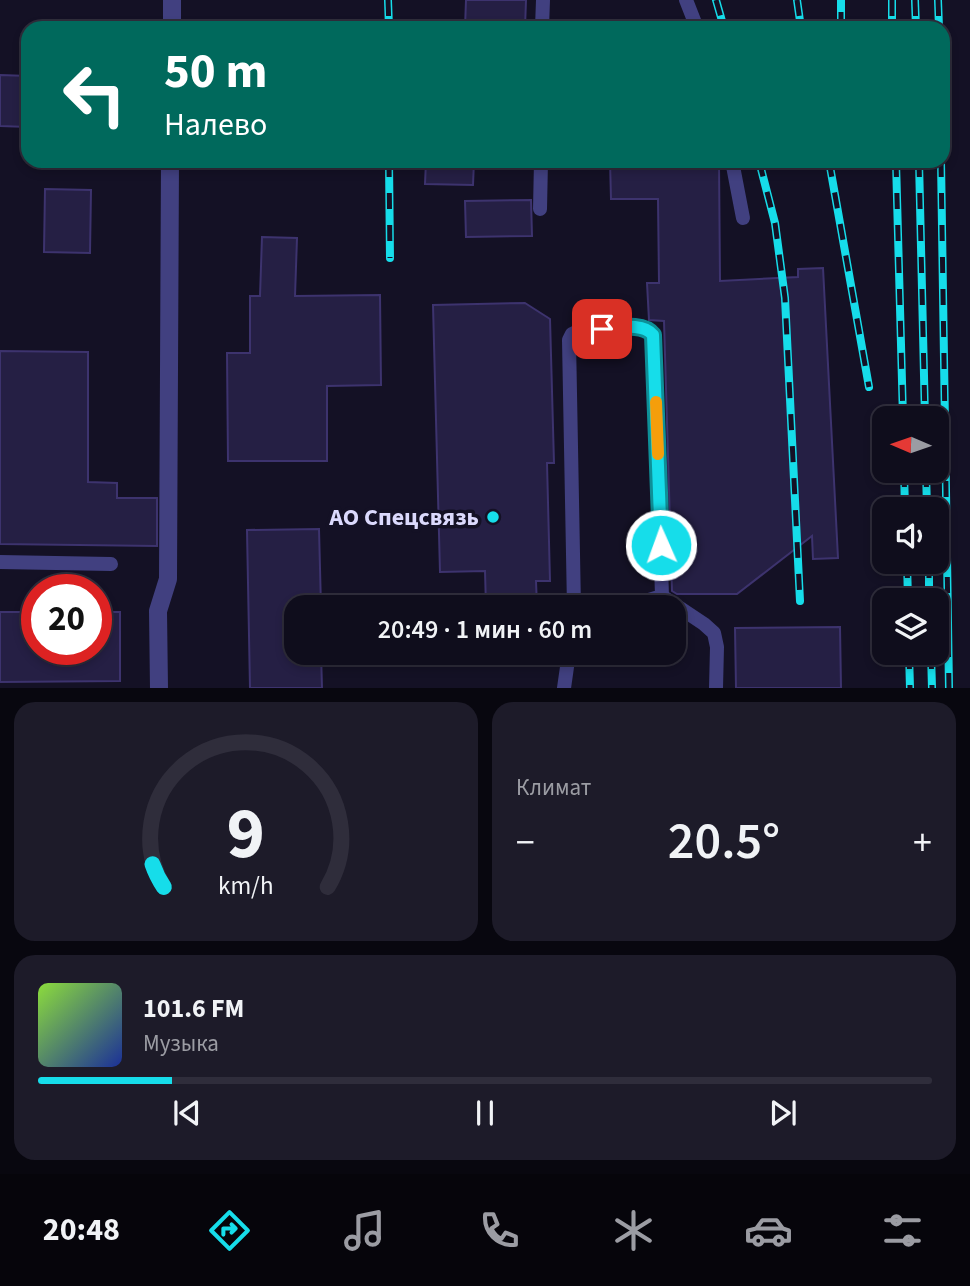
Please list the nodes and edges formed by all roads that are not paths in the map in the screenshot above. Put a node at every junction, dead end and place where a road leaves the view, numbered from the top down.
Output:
1 (172, 0) edge
2 (543, 0) edge
3 (686, 0) edge
4 (172, 21) edge
5 (542, 21) edge
6 (694, 21) edge
7 (170, 168) edge
8 (541, 168) edge
9 (733, 168) edge
10 (540, 209) dead end
11 (743, 218) dead end
12 (0, 562) edge
13 (111, 564) dead end
14 (574, 595) edge
15 (662, 595) edge
16 (686, 612) edge
17 (567, 665) edge
18 (159, 688) edge
19 (564, 688) edge
20 (716, 688) edge

1 - 4 street
2 - 5 lane
3 - 6 lane
7 - 18 street
8 - 10 lane
9 - 11 lane
12 - 13 lane
14 - 15 lane
16 - 20 lane
17 - 19 lane

